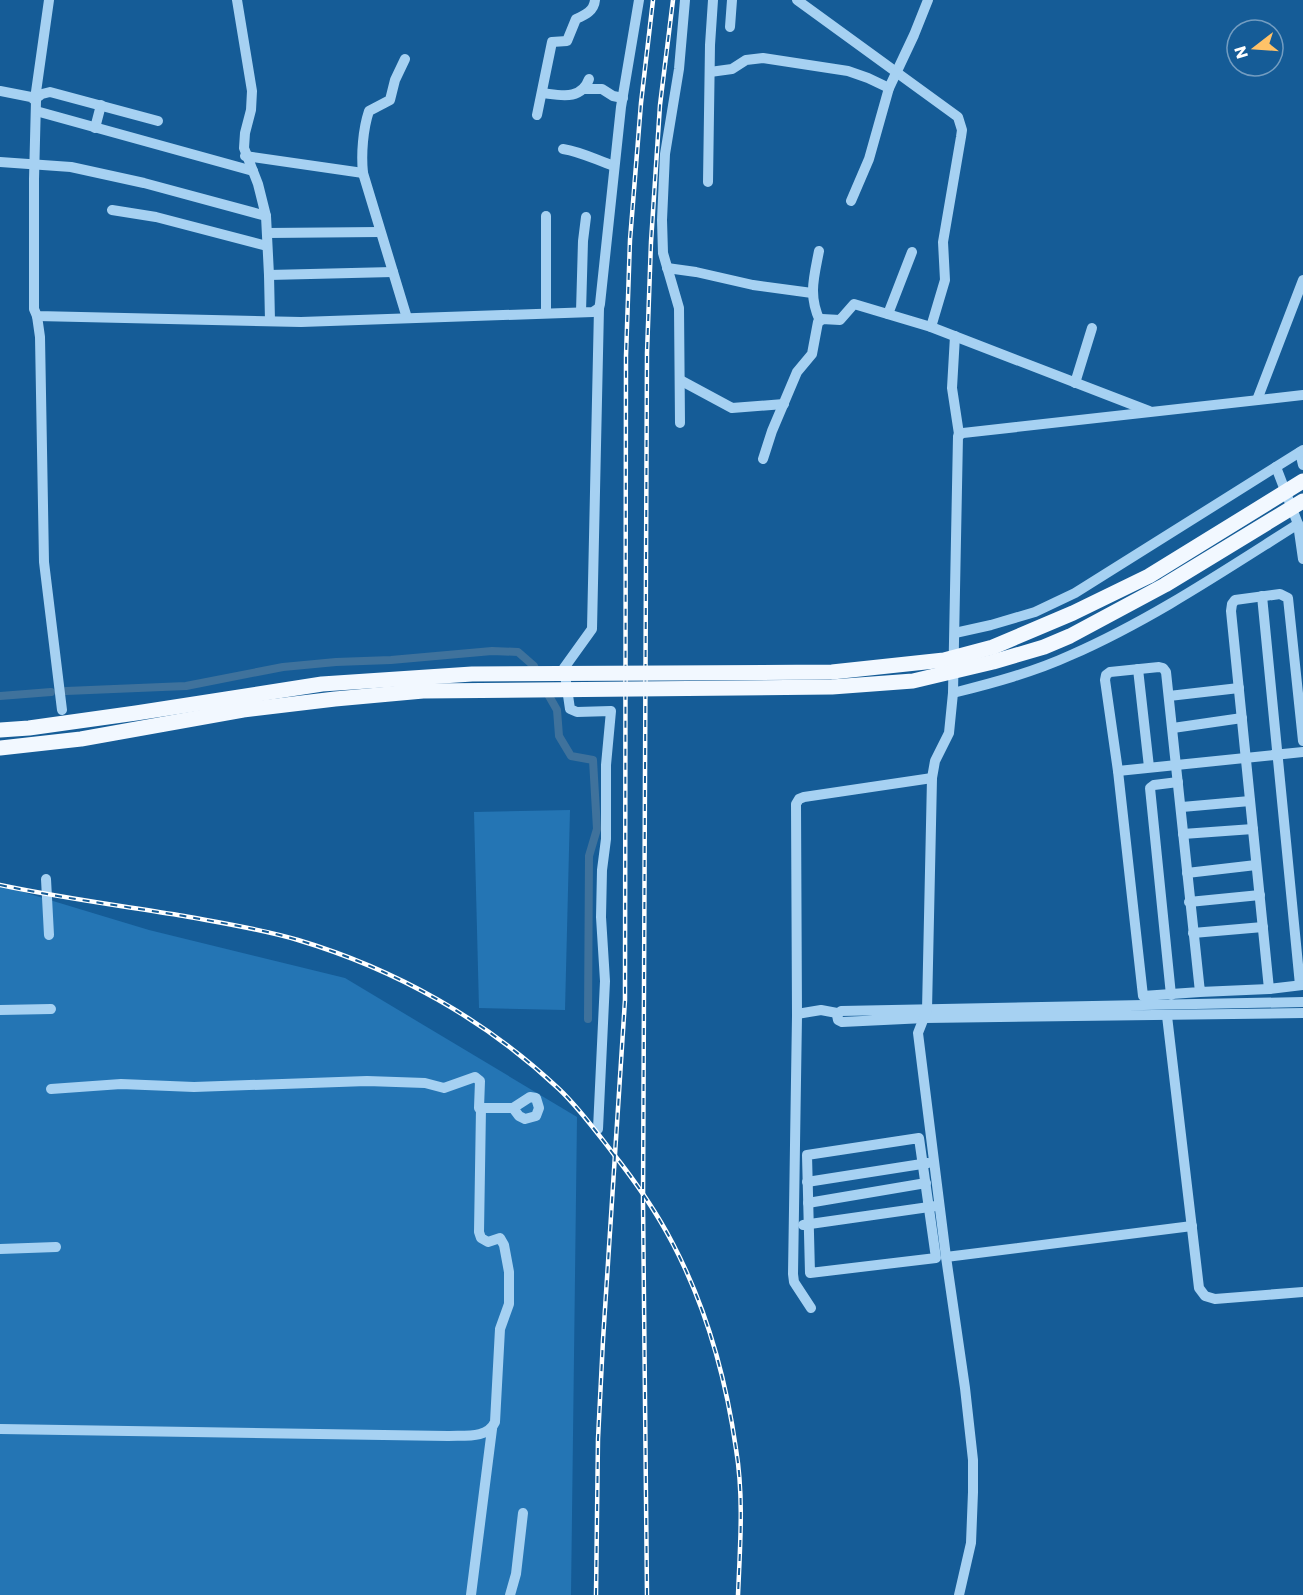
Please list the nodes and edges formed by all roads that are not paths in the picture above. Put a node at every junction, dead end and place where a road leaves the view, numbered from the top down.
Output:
1 (50, 0) edge
2 (237, 0) edge
3 (595, 0) edge
4 (639, 0) edge
5 (684, 0) edge
6 (713, 0) edge
7 (732, 0) edge
8 (797, 0) edge
9 (928, 0) edge
10 (730, 27) dead end
11 (405, 59) dead end
12 (710, 72) junction
13 (898, 72) junction
14 (889, 88) junction
15 (0, 91) edge
16 (542, 93) junction
17 (623, 98) junction
18 (35, 99) junction
19 (101, 105) junction
20 (36, 111) junction
21 (537, 115) dead end
22 (158, 121) dead end
23 (94, 128) junction
24 (563, 149) dead end
25 (245, 156) junction
26 (0, 162) edge
27 (34, 163) junction
28 (614, 166) junction
29 (253, 171) junction
30 (363, 173) junction
31 (708, 182) dead end
32 (851, 201) dead end
33 (112, 210) dead end
34 (266, 216) junction
35 (546, 216) dead end
36 (586, 217) dead end
37 (380, 231) junction
38 (267, 233) junction
39 (267, 246) junction
40 (819, 251) dead end
41 (912, 252) dead end
42 (667, 268) junction
43 (393, 272) junction
44 (269, 275) junction
45 (1303, 280) edge
46 (812, 293) junction
47 (598, 308) junction
48 (581, 312) junction
49 (546, 313) junction
50 (888, 314) junction
51 (37, 316) junction
52 (407, 318) junction
53 (270, 321) junction
54 (819, 321) junction
55 (932, 327) junction
56 (1092, 328) dead end
57 (955, 336) junction
58 (680, 380) junction
59 (1075, 383) junction
60 (1303, 395) edge
61 (1257, 400) junction
62 (784, 404) junction
63 (1152, 412) junction
64 (680, 423) dead end
65 (959, 434) junction
66 (1302, 451) edge
67 (763, 459) dead end
68 (1303, 465) edge
69 (1276, 466) junction
70 (1303, 481) edge
71 (1303, 501) edge
72 (1298, 524) junction
73 (1303, 559) edge
74 (1262, 596) junction
75 (955, 633) junction
76 (1138, 669) junction
77 (1239, 688) junction
78 (953, 693) junction
79 (1169, 696) junction
80 (62, 710) dead end
81 (1242, 718) junction
82 (1173, 728) junction
83 (0, 730) edge
84 (1303, 741) edge
85 (0, 748) edge
86 (1303, 752) edge
87 (1278, 755) junction
88 (1245, 758) junction
89 (1177, 765) junction
90 (1149, 767) junction
91 (1118, 771) junction
92 (932, 778) junction
93 (1179, 782) junction
94 (1250, 801) junction
95 (1182, 807) junction
96 (1253, 829) junction
97 (1183, 834) junction
98 (1257, 865) junction
99 (1187, 873) junction
100 (46, 879) dead end
101 (1260, 895) junction
102 (1189, 902) junction
103 (1263, 927) junction
104 (1193, 933) junction
105 (49, 935) dead end
106 (1302, 985) edge
107 (1269, 989) junction
108 (1200, 992) junction
109 (1171, 995) junction
110 (1303, 1002) edge
111 (51, 1009) dead end
112 (0, 1010) edge
113 (1303, 1013) edge
114 (797, 1014) junction
115 (926, 1014) junction
116 (1167, 1016) junction
117 (51, 1089) dead end
118 (481, 1108) junction
119 (513, 1108) dead end
120 (598, 1129) dead end
121 (928, 1163) junction
122 (794, 1183) junction
123 (807, 1183) junction
124 (926, 1183) junction
125 (808, 1203) junction
126 (935, 1206) junction
127 (808, 1224) junction
128 (1192, 1226) junction
129 (793, 1227) junction
130 (56, 1247) dead end
131 (0, 1249) edge
132 (946, 1257) junction
133 (1303, 1292) edge
134 (811, 1308) dead end
135 (0, 1429) edge
136 (492, 1429) junction
137 (523, 1513) dead end
138 (471, 1595) edge
139 (510, 1595) edge
140 (959, 1595) edge

1 - 18 street
2 - 25 street
3 - 16 street
4 - 17 street
5 - 42 street
6 - 12 street
7 - 10 street
8 - 13 street
9 - 13 street
11 - 30 street
12 - 14 street
12 - 31 street
13 - 14 street
13 - 55 street
14 - 32 street
15 - 18 street
16 - 17 street
16 - 21 street
17 - 28 street
18 - 19 street
18 - 20 street
19 - 22 street
19 - 23 street
20 - 23 street
20 - 27 street
23 - 29 street
24 - 28 street
25 - 29 street
25 - 30 street
26 - 27 street
27 - 34 street
27 - 51 street
28 - 47 street
29 - 34 street
30 - 37 street
33 - 39 street
34 - 38 street
35 - 49 street
36 - 48 street
37 - 38 street
37 - 43 street
38 - 39 street
39 - 44 street
40 - 46 street
41 - 50 street
42 - 46 street
42 - 58 street
43 - 44 street
43 - 52 street
44 - 53 street
45 - 61 street
46 - 54 street
47 - 48 street
47 - 120 street
48 - 49 street
49 - 52 street
50 - 54 street
50 - 55 street
51 - 53 street
51 - 80 street
52 - 53 street
54 - 62 street
55 - 57 street
56 - 59 street
57 - 59 street
57 - 65 street
58 - 62 street
58 - 64 street
59 - 63 street
60 - 61 street
61 - 63 street
62 - 67 street
63 - 65 street
65 - 75 street
66 - 68 street
66 - 69 street
69 - 72 street
69 - 75 street
70 - 83 main road, bridge
71 - 85 main road, bridge
72 - 73 street
72 - 78 street
74 - 77 street
74 - 84 street
74 - 87 street
75 - 78 street
76 - 79 street
76 - 90 street
76 - 91 street
77 - 79 street
77 - 81 street
78 - 92 street
79 - 82 street
81 - 82 street
81 - 88 street
82 - 89 street
86 - 87 street
87 - 88 street
87 - 106 street
88 - 89 street
88 - 94 street
89 - 90 street
89 - 93 street
90 - 91 street
91 - 109 street
92 - 114 street
92 - 115 street
93 - 95 street
93 - 109 street
94 - 95 street
94 - 96 street
95 - 97 street
96 - 97 street
96 - 98 street
97 - 99 street
98 - 99 street
98 - 101 street
99 - 102 street
100 - 105 street
101 - 102 street
101 - 103 street
102 - 104 street
103 - 104 street
103 - 107 street
104 - 108 street
106 - 107 street
107 - 108 street
108 - 109 street
110 - 115 street
111 - 112 street
113 - 116 street
114 - 115 street
114 - 122 street
115 - 116 street
115 - 121 street
116 - 128 street
117 - 118 street
118 - 119 street
118 - 136 street
121 - 123 street
121 - 123 street
121 - 124 street
121 - 126 street
122 - 123 street
122 - 129 street
123 - 125 street
124 - 125 street
124 - 126 street
125 - 127 street
126 - 127 street
126 - 127 street
126 - 132 street
127 - 129 street
128 - 132 street
128 - 133 street
129 - 134 street
130 - 131 street
132 - 140 street
135 - 136 street
136 - 138 street
137 - 139 street

